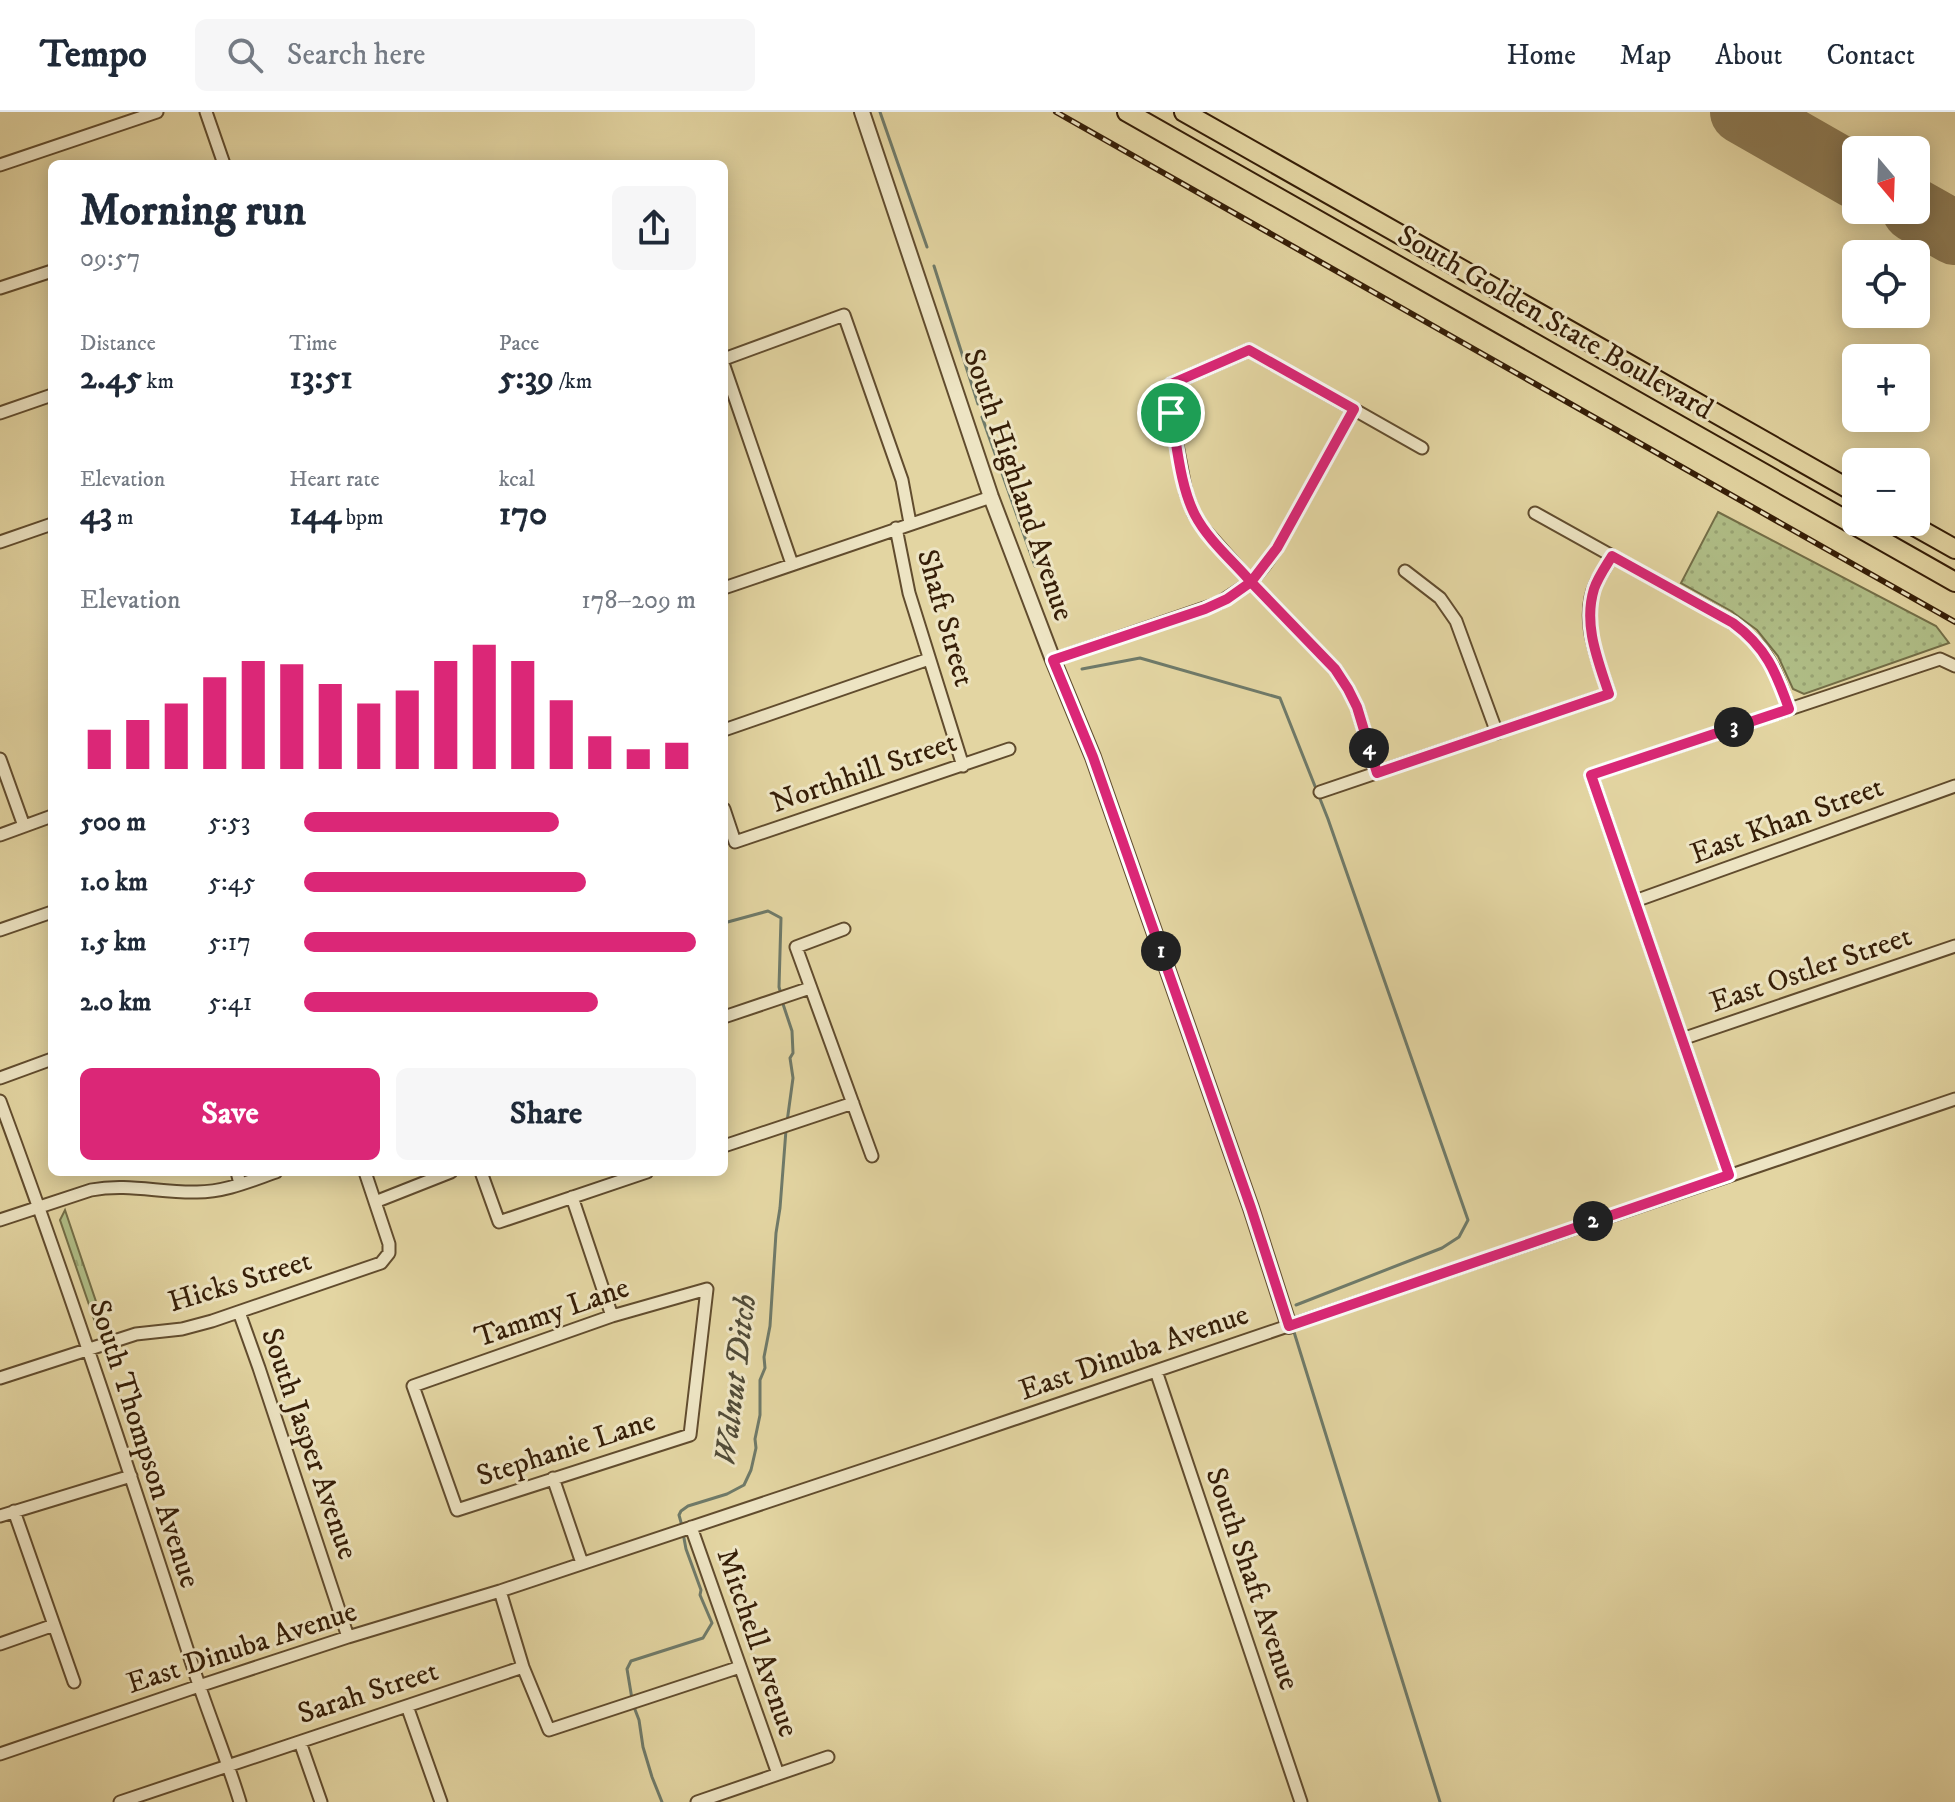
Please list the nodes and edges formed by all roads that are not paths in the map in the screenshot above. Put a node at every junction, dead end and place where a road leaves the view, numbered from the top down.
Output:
1 (157, 112) edge
2 (206, 112) edge
3 (862, 112) edge
4 (1127, 112) edge
5 (1184, 112) edge
6 (223, 160) edge
7 (0, 165) edge
8 (48, 272) edge
9 (0, 288) edge
10 (728, 358) edge
11 (728, 378) edge
12 (48, 396) edge
13 (1354, 409) junction
14 (0, 413) edge
15 (1422, 448) dead end
16 (1842, 485) edge
17 (991, 497) junction
18 (1535, 513) dead end
19 (910, 523) junction
20 (48, 525) edge
21 (896, 528) junction
22 (1930, 535) edge
23 (0, 542) edge
24 (1955, 549) edge
25 (1612, 556) junction
26 (792, 564) junction
27 (1405, 571) dead end
28 (1251, 582) junction
29 (1955, 582) edge
30 (728, 587) edge
31 (929, 659) junction
32 (1053, 660) junction
33 (1955, 666) edge
34 (1789, 709) junction
35 (728, 729) edge
36 (1497, 733) junction
37 (1009, 749) dead end
38 (0, 759) edge
39 (963, 766) junction
40 (1377, 773) junction
41 (1955, 786) edge
42 (1320, 792) dead end
43 (48, 817) edge
44 (728, 821) edge
45 (24, 826) junction
46 (0, 835) edge
47 (1635, 901) junction
48 (48, 913) edge
49 (844, 929) dead end
50 (0, 930) edge
51 (1955, 946) edge
52 (810, 988) junction
53 (728, 1016) edge
54 (1682, 1039) junction
55 (48, 1060) edge
56 (0, 1078) edge
57 (1955, 1099) edge
58 (0, 1101) edge
59 (853, 1103) junction
60 (728, 1145) edge
61 (872, 1156) dead end
62 (1729, 1175) junction
63 (366, 1176) edge
64 (441, 1176) edge
65 (482, 1176) edge
66 (635, 1176) edge
67 (239, 1178) edge
68 (572, 1197) junction
69 (375, 1202) junction
70 (39, 1206) junction
71 (0, 1220) edge
72 (239, 1312) junction
73 (612, 1316) junction
74 (1289, 1326) junction
75 (89, 1350) junction
76 (1156, 1371) junction
77 (0, 1378) edge
78 (690, 1435) joint
79 (131, 1476) junction
80 (553, 1478) junction
81 (457, 1510) joint
82 (14, 1511) junction
83 (0, 1516) edge
84 (691, 1527) junction
85 (582, 1563) junction
86 (500, 1591) junction
87 (54, 1625) junction
88 (348, 1637) junction
89 (0, 1644) edge
90 (523, 1667) junction
91 (740, 1667) junction
92 (74, 1682) dead end
93 (199, 1686) junction
94 (407, 1706) junction
95 (300, 1742) junction
96 (0, 1754) edge
97 (828, 1757) dead end
98 (229, 1765) junction
99 (778, 1774) junction
100 (120, 1802) edge
101 (240, 1802) edge
102 (321, 1802) edge
103 (441, 1802) edge
104 (697, 1802) edge
105 (1301, 1802) edge

1 - 7 street
2 - 6 street
3 - 17 street, South Highland Avenue
4 - 29 main road, South Golden State Boulevard
5 - 16 main road, South Golden State Boulevard
8 - 9 street
10 - 19 street, Shaft Street
11 - 26 street
12 - 14 street
13 - 15 street
13 - 28 street
13 - 28 street
17 - 19 street
17 - 32 street, South Highland Avenue
18 - 25 street
19 - 21 street
20 - 23 street
21 - 26 street
21 - 31 street, Shaft Street
22 - 24 main road
25 - 34 street
25 - 36 street
26 - 30 street
27 - 36 street
28 - 32 street
28 - 40 street
31 - 35 street
31 - 39 street, Shaft Street
32 - 74 street, South Highland Avenue
33 - 34 street
34 - 47 street
36 - 40 street
37 - 39 street, Northhill Street
38 - 45 street
39 - 44 street, Northhill Street
40 - 42 street
41 - 47 street, East Khan Street
43 - 45 street
45 - 46 street
47 - 54 street
48 - 50 street
49 - 52 street
51 - 54 street, East Ostler Street
52 - 53 street
52 - 59 street
54 - 62 street
55 - 56 street
57 - 62 street, East Dinuba Avenue
58 - 70 street, South Thompson Avenue
59 - 60 street
59 - 61 street
62 - 74 street, East Dinuba Avenue
63 - 69 street
64 - 69 street
65 - 68 street
66 - 68 street
67 - 70 street
68 - 73 street
69 - 72 street, Hicks Street
70 - 71 street
70 - 75 street, South Thompson Avenue
72 - 75 street, Hicks Street
72 - 88 street, South Jasper Avenue
73 - 78 street, Tammy Lane
73 - 81 street, Tammy Lane
74 - 76 street, East Dinuba Avenue
75 - 77 street, Hicks Street
75 - 79 street, South Thompson Avenue
76 - 84 street, East Dinuba Avenue
76 - 105 street, South Shaft Avenue
78 - 80 street, Stephanie Lane
79 - 82 street
79 - 93 street, South Thompson Avenue
80 - 81 street, Stephanie Lane
80 - 85 street
82 - 83 street
82 - 87 street
84 - 85 street, East Dinuba Avenue
84 - 91 street, Mitchell Avenue
85 - 86 street, East Dinuba Avenue
86 - 88 street, East Dinuba Avenue
86 - 90 street
87 - 89 street
87 - 92 street
88 - 93 street, East Dinuba Avenue
90 - 91 street
90 - 94 street, Sarah Street
91 - 99 street, Mitchell Avenue
93 - 96 street, East Dinuba Avenue
93 - 98 street, South Thompson Avenue
94 - 95 street, Sarah Street
94 - 103 street
95 - 98 street, Sarah Street
95 - 102 street
97 - 99 street
98 - 100 street, Sarah Street
98 - 101 street, South Thompson Avenue
99 - 104 street

